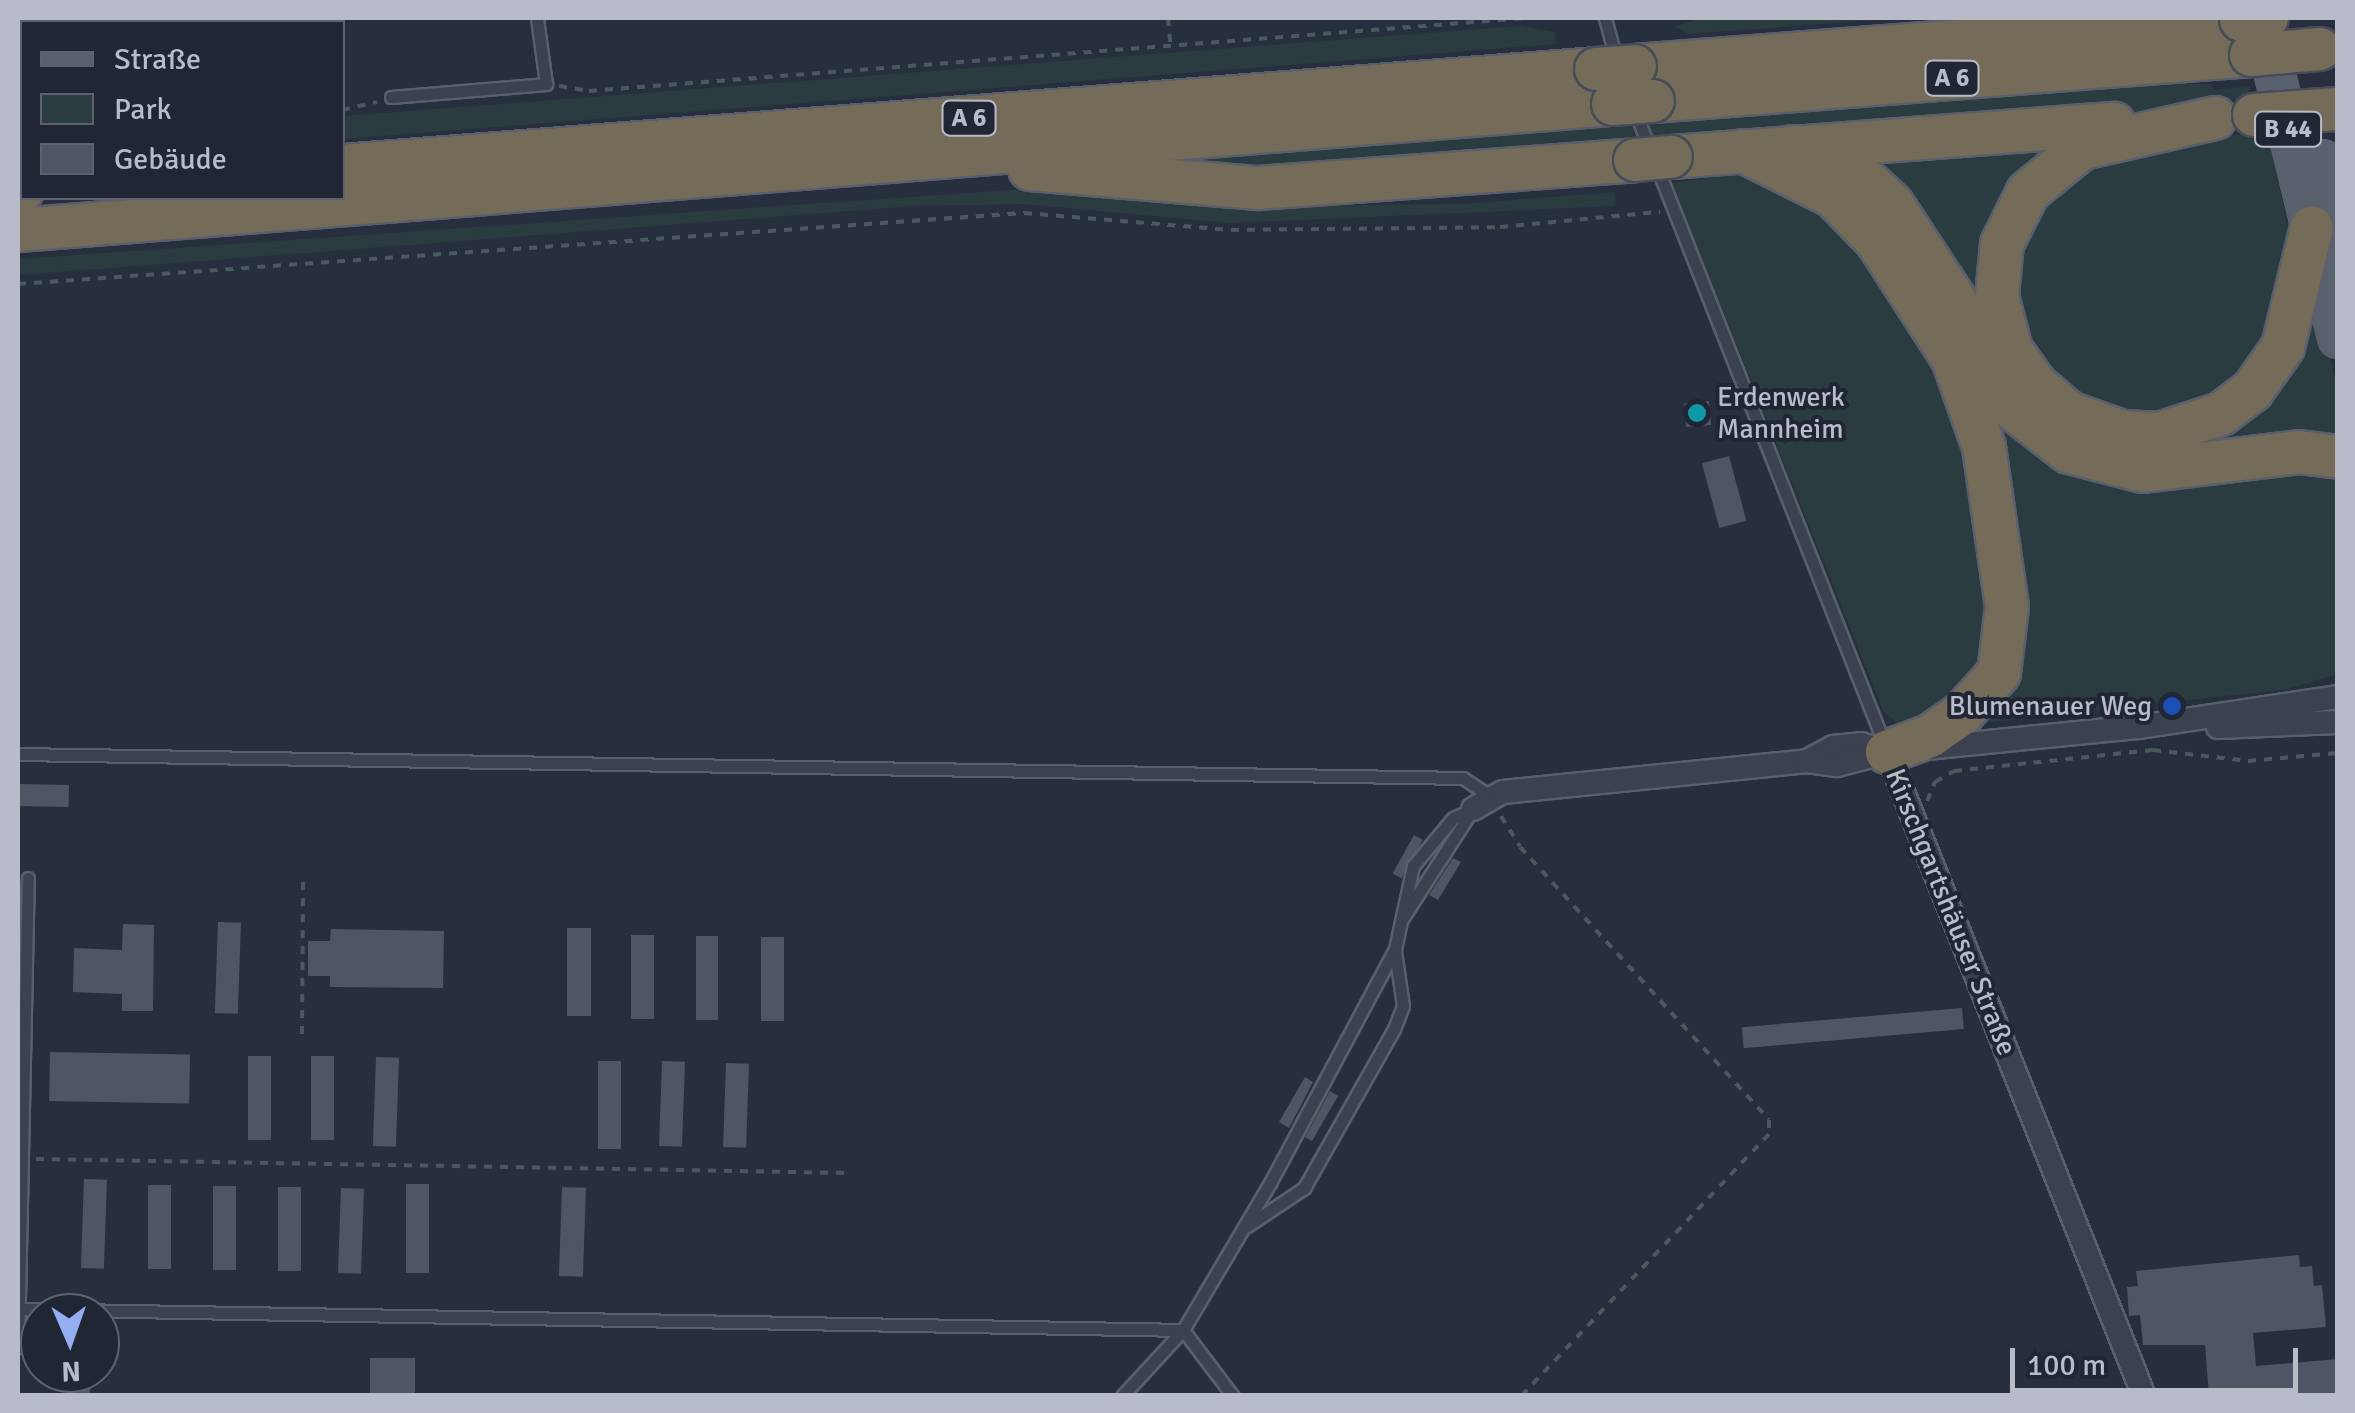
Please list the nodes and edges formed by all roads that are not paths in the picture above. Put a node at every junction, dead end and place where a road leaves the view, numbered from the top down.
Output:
1 (536, 18) edge
2 (1605, 18) edge
3 (2285, 18) edge
4 (2255, 27) edge
5 (2329, 49) edge
6 (1625, 85) junction
7 (391, 97) road end
8 (2337, 109) edge
9 (2235, 117) junction
10 (1792, 147) junction
11 (1743, 151) junction
12 (961, 155) junction
13 (345, 166) edge
14 (2325, 224) edge
15 (18, 230) edge
16 (2338, 338) edge
17 (2338, 457) edge
18 (2338, 698) edge
19 (2338, 722) edge
20 (2139, 727) junction
21 (1887, 752) junction
22 (18, 754) edge
23 (1482, 803) junction
24 (28, 878) dead end
25 (1399, 922) junction
26 (1395, 949) junction
27 (1244, 1228) junction
28 (18, 1309) edge
29 (1183, 1330) junction
30 (18, 1347) edge
31 (1122, 1396) edge
32 (1233, 1396) edge
33 (2144, 1396) edge

1 - 7 lane
2 - 21 lane, Kirschgartshäuser Straße
3 - 14 main road, B 44
4 - 5 highway, A 6, bridge
4 - 6 highway, A 6
4 - 14 main road, B 44
6 - 12 highway, A 6
6 - 13 highway, A 6
8 - 9 highway, bridge
9 - 10 highway
9 - 14 highway
10 - 11 highway
10 - 17 highway
11 - 12 highway
11 - 21 highway
12 - 15 highway, A 6
14 - 16 main road, B 44
18 - 20 street
19 - 20 street
20 - 21 street
21 - 23 street
21 - 33 street, Kirschgartshäuser Straße
22 - 23 lane
23 - 25 lane
23 - 25 lane
24 - 28 lane
25 - 26 lane
26 - 27 lane
26 - 27 lane
27 - 29 lane
28 - 29 lane
28 - 30 lane
29 - 31 lane
29 - 32 lane

